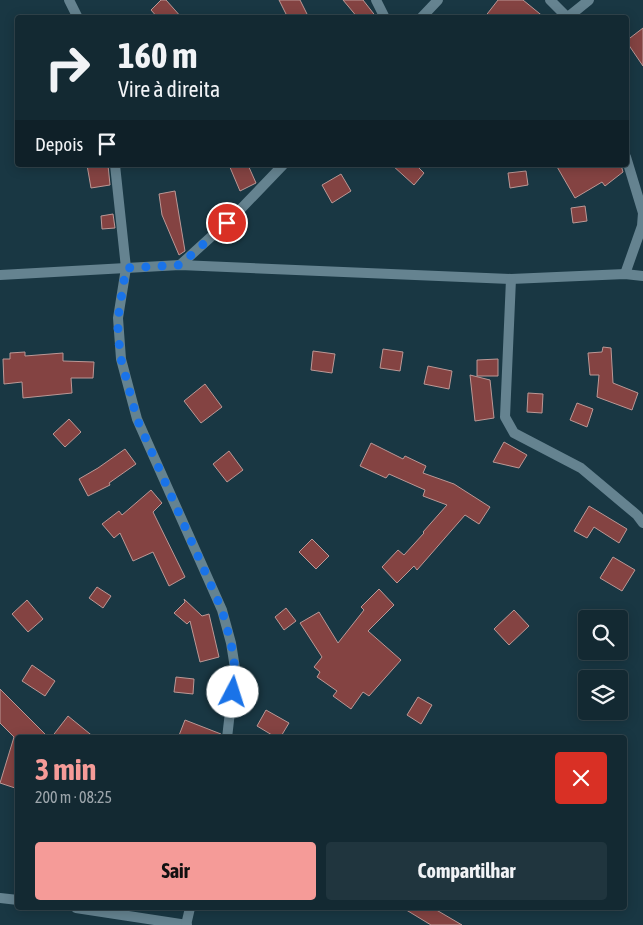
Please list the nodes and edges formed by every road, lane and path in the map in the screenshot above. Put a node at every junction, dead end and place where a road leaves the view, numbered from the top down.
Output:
1 (69, 0) edge
2 (376, 0) edge
3 (438, 0) edge
4 (550, 0) edge
5 (589, 0) edge
6 (76, 15) edge
7 (384, 15) edge
8 (424, 15) edge
9 (566, 15) edge
10 (570, 15) edge
11 (115, 167) edge
12 (280, 167) edge
13 (629, 167) edge
14 (180, 265) junction
15 (126, 268) junction
16 (625, 274) junction
17 (0, 275) edge
18 (643, 276) edge
19 (511, 279) junction
20 (643, 523) edge
21 (227, 735) edge
22 (0, 898) edge
23 (15, 900) edge
24 (89, 910) edge
25 (190, 910) edge
26 (187, 925) edge

1 - 6 street
2 - 7 street
3 - 8 street
4 - 9 street
5 - 10 street
11 - 15 street
12 - 14 street
13 - 16 street
14 - 15 street
14 - 19 street
15 - 17 street
15 - 21 street
16 - 18 street
16 - 19 street
19 - 20 street
22 - 23 street
24 - 26 street
25 - 26 street

